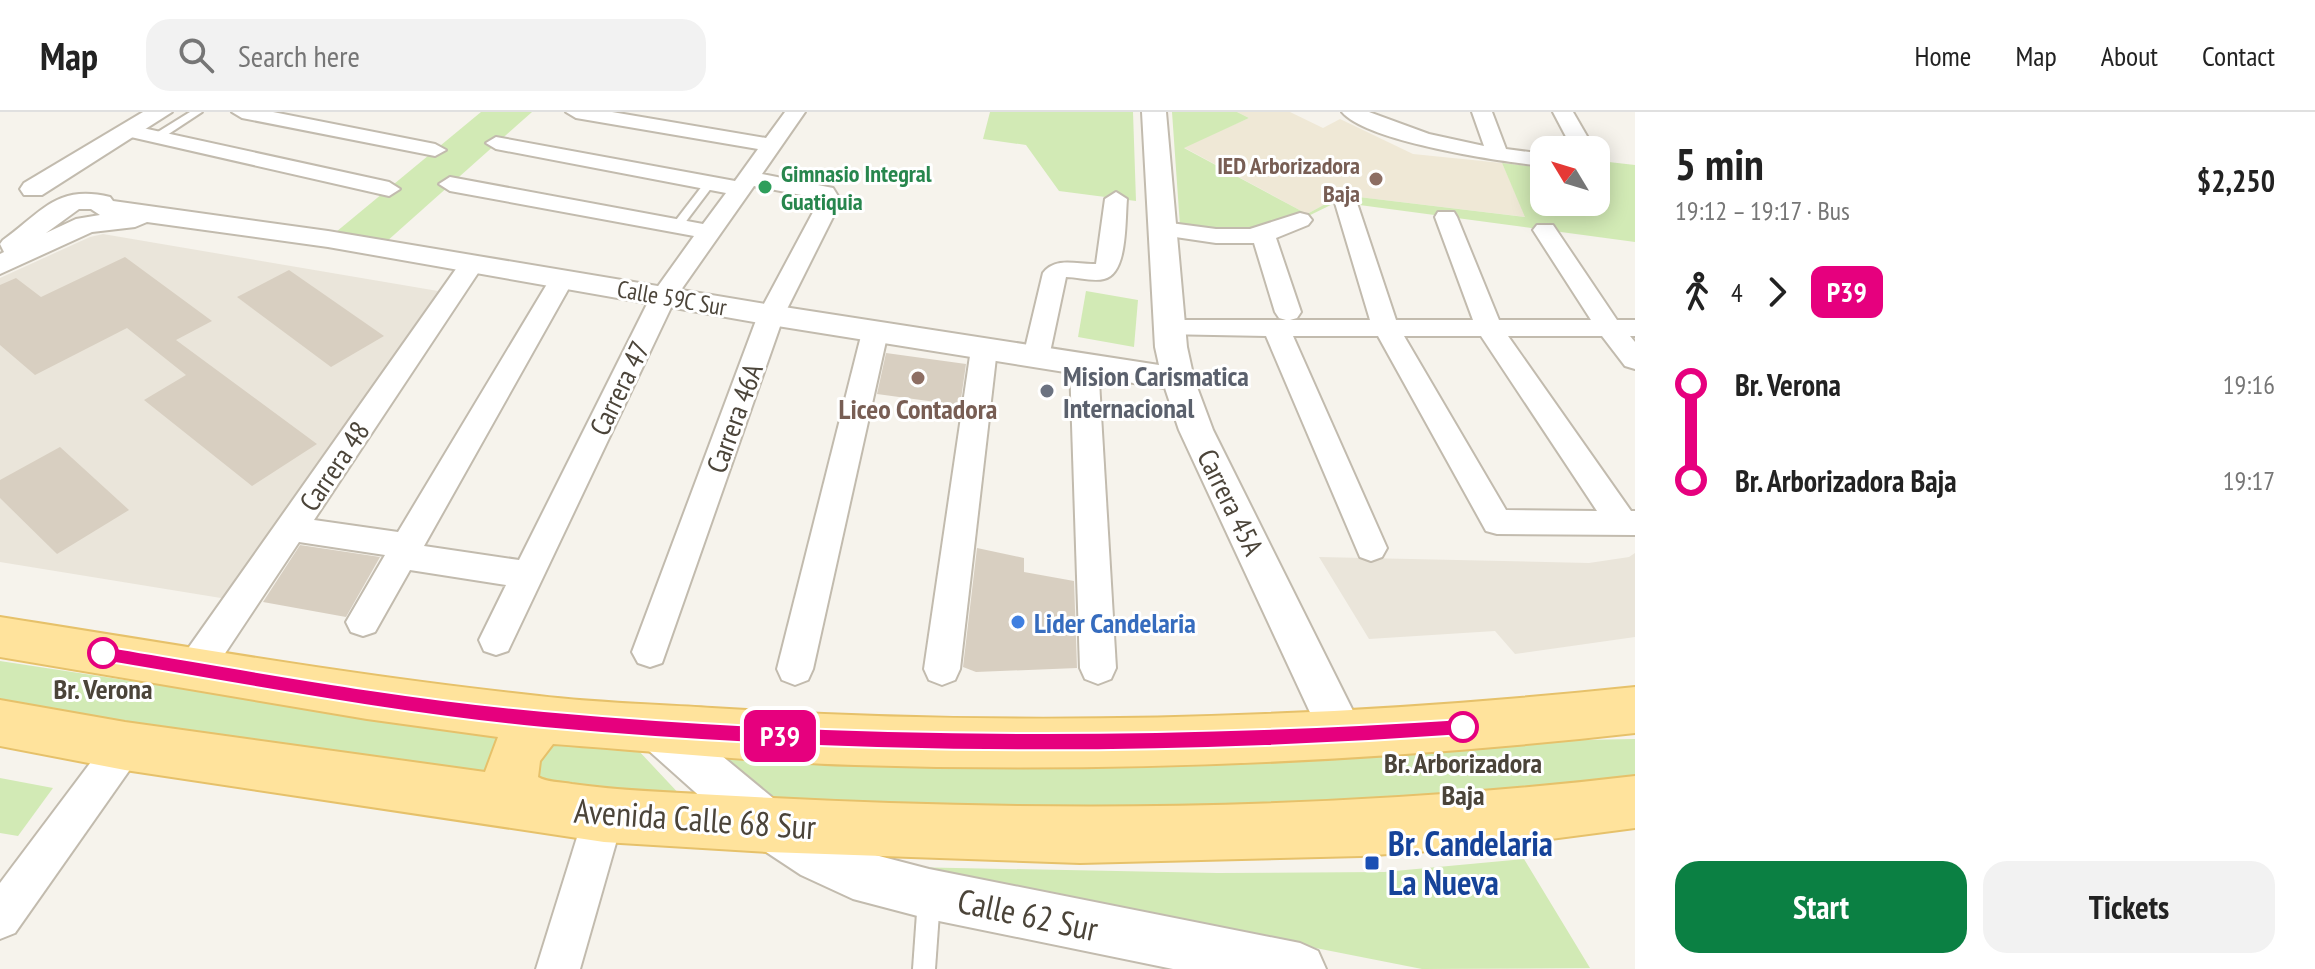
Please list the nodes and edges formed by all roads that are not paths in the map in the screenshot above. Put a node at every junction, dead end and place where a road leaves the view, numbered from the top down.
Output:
1 (197, 112) edge
2 (242, 112) edge
3 (576, 112) edge
4 (795, 112) edge
5 (1154, 112) edge
6 (1352, 112) edge
7 (1398, 112) edge
8 (1482, 112) edge
9 (1563, 112) edge
10 (159, 125) edge
11 (1403, 135) junction
12 (1576, 136) edge
13 (496, 143) dead end
14 (771, 145) junction
15 (435, 150) dead end
16 (1498, 155) junction
17 (1530, 158) edge
18 (710, 183) junction
19 (450, 184) dead end
20 (745, 184) junction
21 (22, 187) junction
22 (389, 189) dead end
23 (1116, 199) dead end
24 (1346, 203) dead end
25 (90, 212) junction
26 (1446, 217) dead end
27 (1300, 220) dead end
28 (43, 224) junction
29 (677, 226) junction
30 (1163, 229) junction
31 (1545, 230) dead end
32 (709, 232) junction
33 (1264, 237) junction
34 (0, 253) edge
35 (472, 264) junction
36 (0, 265) edge
37 (562, 279) junction
38 (664, 296) junction
39 (771, 315) junction
40 (1282, 320) junction
41 (1170, 328) junction
42 (1386, 328) junction
43 (1489, 328) junction
44 (1622, 328) edge
45 (875, 332) junction
46 (984, 349) junction
47 (1036, 357) junction
48 (1635, 360) edge
49 (1084, 364) junction
50 (1178, 379) junction
51 (1629, 523) edge
52 (291, 529) junction
53 (1371, 548) dead end
54 (404, 551) junction
55 (528, 575) junction
56 (363, 622) dead end
57 (0, 637) edge
58 (496, 640) dead end
59 (650, 652) dead end
60 (195, 668) junction
61 (1098, 668) dead end
62 (795, 669) dead end
63 (942, 669) dead end
64 (1635, 710) edge
65 (542, 720) junction
66 (0, 723) edge
67 (654, 727) junction
68 (1343, 735) junction
69 (125, 746) junction
70 (1635, 802) edge
71 (514, 803) junction
72 (604, 815) junction
73 (768, 825) junction
74 (929, 894) junction
75 (0, 918) edge
76 (558, 969) edge
77 (924, 969) edge
78 (1300, 969) edge

1 - 10 lane
2 - 15 street
3 - 14 street
4 - 14 street, Carrera 47
5 - 30 street, Carrera 45A
6 - 11 street
7 - 11 street
8 - 16 street
9 - 12 street
10 - 21 street
10 - 22 street
11 - 16 street
13 - 18 street
14 - 20 street, Carrera 47
16 - 17 street
18 - 20 street
18 - 29 lane
19 - 29 street
20 - 32 street, Carrera 47
20 - 39 street, Carrera 46A
21 - 25 street, Calle 59C Sur
21 - 28 street
23 - 47 street
24 - 42 street
25 - 28 street
25 - 35 street, Calle 59C Sur
25 - 36 street
26 - 43 street
27 - 33 street
28 - 34 street
29 - 32 street
30 - 33 street
30 - 41 street, Carrera 45A
31 - 44 street
32 - 38 street, Carrera 47
33 - 40 street
35 - 37 street, Calle 59C Sur
35 - 52 street, Carrera 48
37 - 38 street, Calle 59C Sur
37 - 54 street
38 - 39 street, Calle 59C Sur
38 - 55 street, Carrera 47
39 - 45 street, Calle 59C Sur
39 - 59 street, Carrera 46A
40 - 41 street
40 - 42 street
40 - 53 street
41 - 50 street, Carrera 45A
42 - 43 street
42 - 51 street
43 - 44 street
43 - 51 street
44 - 48 street
45 - 46 street, Calle 59C Sur
45 - 62 street
46 - 47 street, Calle 59C Sur
46 - 63 street
47 - 49 street, Calle 59C Sur
49 - 50 street, Calle 59C Sur
49 - 61 street
50 - 68 street, Carrera 45A
52 - 54 street
52 - 60 street, Carrera 48
54 - 55 street
54 - 56 street
55 - 58 street, Carrera 47
57 - 60 main road
60 - 65 main road
64 - 68 main road
65 - 67 main road
65 - 71 main road
66 - 69 main road, Avenida Calle 68 Sur
67 - 68 main road
67 - 73 street, Calle 62 Sur
69 - 71 main road, Avenida Calle 68 Sur
69 - 75 street
70 - 73 main road, Avenida Calle 68 Sur
71 - 72 main road, Avenida Calle 68 Sur
72 - 73 main road, Avenida Calle 68 Sur
72 - 76 street
73 - 74 street, Calle 62 Sur
74 - 77 lane
74 - 78 street, Calle 62 Sur

